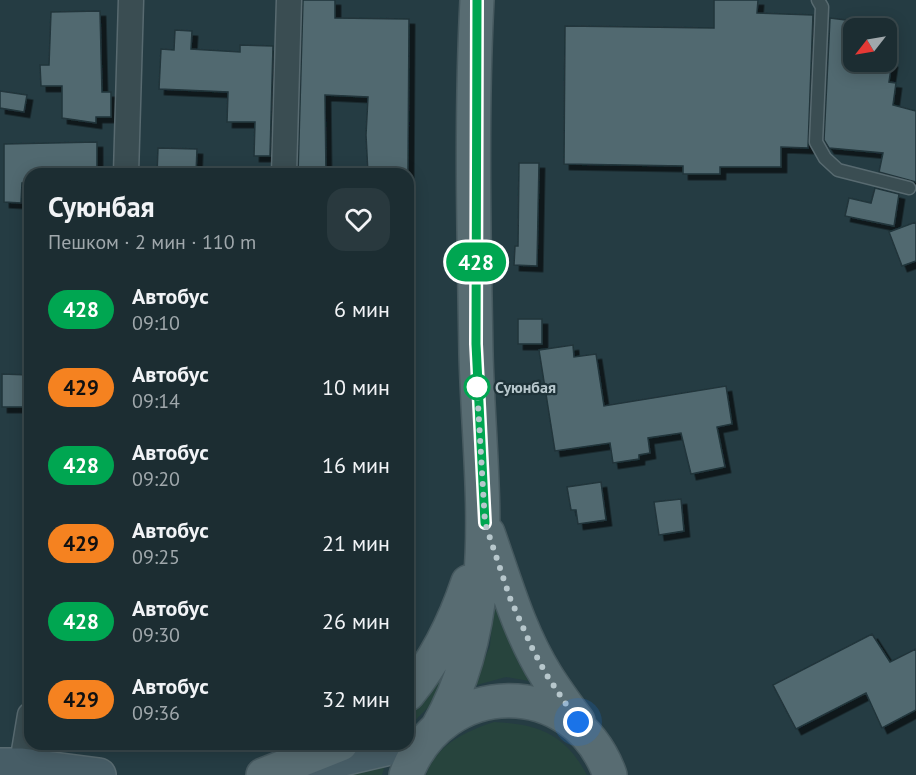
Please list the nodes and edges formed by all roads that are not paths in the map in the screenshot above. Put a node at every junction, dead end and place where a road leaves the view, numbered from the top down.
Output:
1 (131, 0) edge
2 (289, 0) edge
3 (477, 0) edge
4 (818, 0) edge
5 (126, 168) edge
6 (284, 168) edge
7 (909, 188) dead end
8 (485, 523) junction
9 (414, 686) edge
10 (438, 727) junction
11 (589, 736) junction
12 (24, 740) edge
13 (414, 741) edge
14 (326, 750) edge
15 (382, 750) edge
16 (14, 769) edge
17 (99, 775) edge
18 (263, 775) edge
19 (273, 775) edge
20 (406, 775) edge
21 (610, 775) edge

1 - 5 street
2 - 6 street
3 - 8 main road
4 - 7 lane
8 - 9 main road
8 - 10 main road
8 - 11 main road
10 - 11 main road
10 - 13 main road
10 - 20 main road
11 - 21 main road
12 - 16 street
14 - 18 main road
15 - 19 main road
16 - 17 main road

